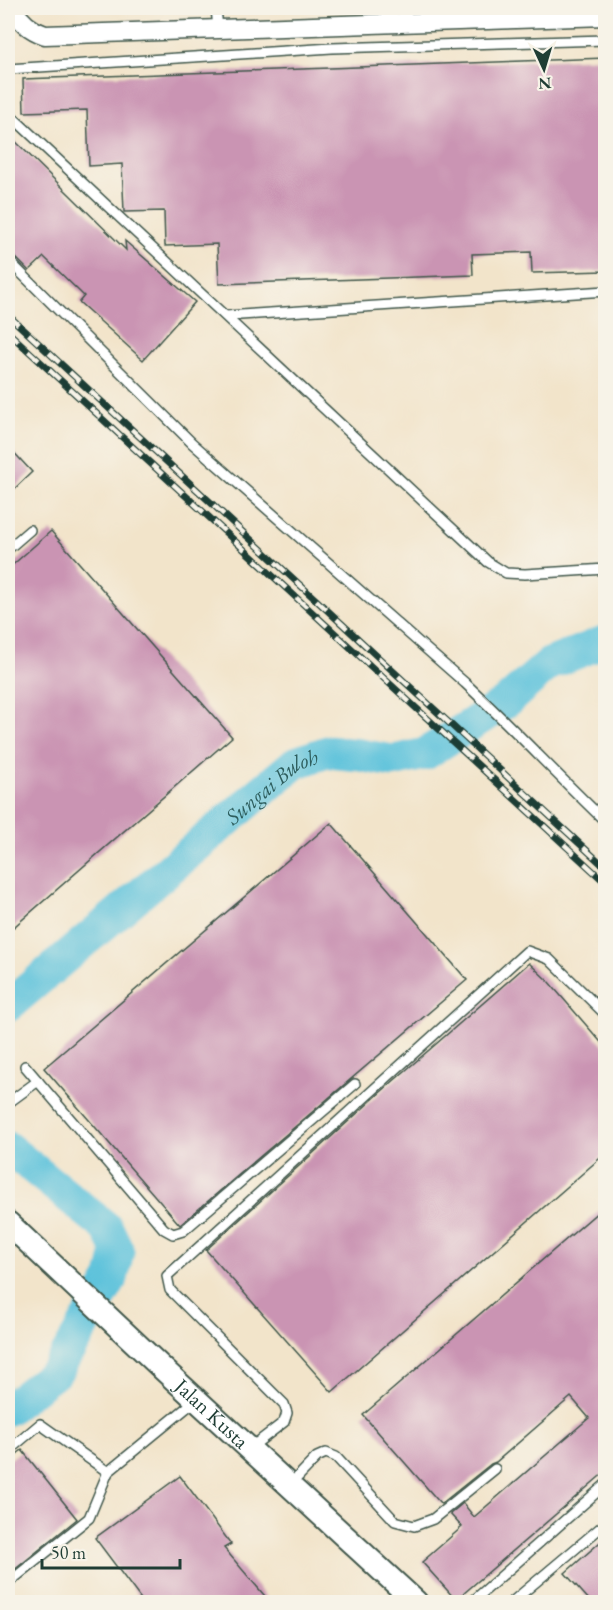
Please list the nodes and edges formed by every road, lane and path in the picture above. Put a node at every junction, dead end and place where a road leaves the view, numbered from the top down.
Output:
1 (13, 8) edge
2 (216, 8) edge
3 (427, 15) edge
4 (606, 16) edge
5 (218, 29) junction
6 (606, 40) edge
7 (8, 69) edge
8 (8, 113) edge
9 (8, 260) edge
10 (606, 291) edge
11 (226, 316) junction
12 (30, 530) dead end
13 (8, 549) edge
14 (606, 569) edge
15 (606, 822) edge
16 (606, 1015) edge
17 (26, 1066) dead end
18 (38, 1081) junction
19 (355, 1084) dead end
20 (8, 1103) edge
21 (8, 1222) edge
22 (196, 1400) junction
23 (249, 1449) junction
24 (8, 1451) edge
25 (495, 1469) dead end
26 (108, 1472) junction
27 (606, 1484) edge
28 (289, 1486) junction
29 (606, 1522) edge
30 (8, 1583) edge
31 (416, 1602) edge
32 (472, 1602) edge
33 (512, 1602) edge

1 - 5 street
2 - 5 lane
3 - 4 street
3 - 5 street
6 - 7 lane
8 - 11 lane
9 - 15 lane
10 - 11 lane
11 - 14 lane
12 - 13 lane
16 - 23 lane
17 - 18 lane
18 - 19 lane
18 - 20 lane
21 - 22 street, Jalan Kusta
22 - 23 street, Jalan Kusta
22 - 26 lane
23 - 28 street, Jalan Kusta
24 - 26 lane
25 - 28 lane
26 - 30 lane
27 - 32 lane
28 - 31 street, Jalan Kusta
29 - 33 lane

